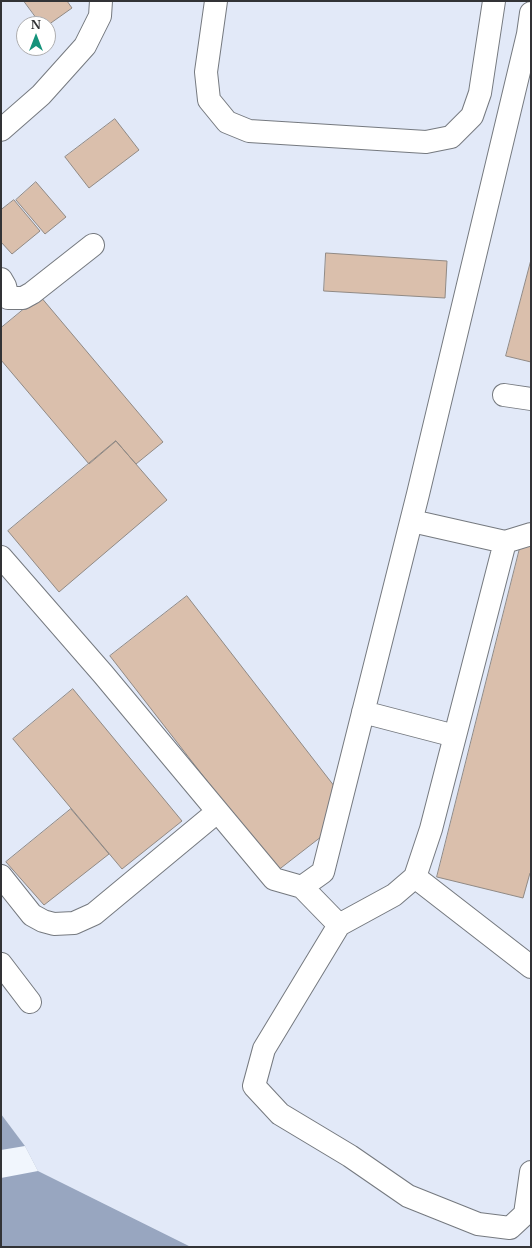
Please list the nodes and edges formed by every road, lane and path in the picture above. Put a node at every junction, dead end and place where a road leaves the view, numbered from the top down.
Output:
1 (101, 1) edge
2 (216, 1) edge
3 (494, 1) edge
4 (530, 26) edge
5 (1, 130) edge
6 (93, 245) dead end
7 (3, 294) edge
8 (504, 395) dead end
9 (531, 399) edge
10 (412, 521) junction
11 (531, 534) edge
12 (505, 542) junction
13 (1, 557) edge
14 (363, 712) junction
15 (455, 736) junction
16 (217, 812) junction
17 (1, 876) edge
18 (415, 877) junction
19 (302, 887) junction
20 (340, 925) junction
21 (1, 964) edge
22 (531, 967) edge
23 (30, 1002) dead end
24 (531, 1172) edge

1 - 5 street
2 - 3 street
4 - 10 street
6 - 7 street
8 - 9 street
10 - 12 street
10 - 14 street
11 - 12 street
12 - 15 street
13 - 16 street
14 - 15 street
14 - 19 street
15 - 18 street
16 - 17 street
16 - 19 street
18 - 20 street
18 - 22 street
19 - 20 street
20 - 24 street
21 - 23 street

